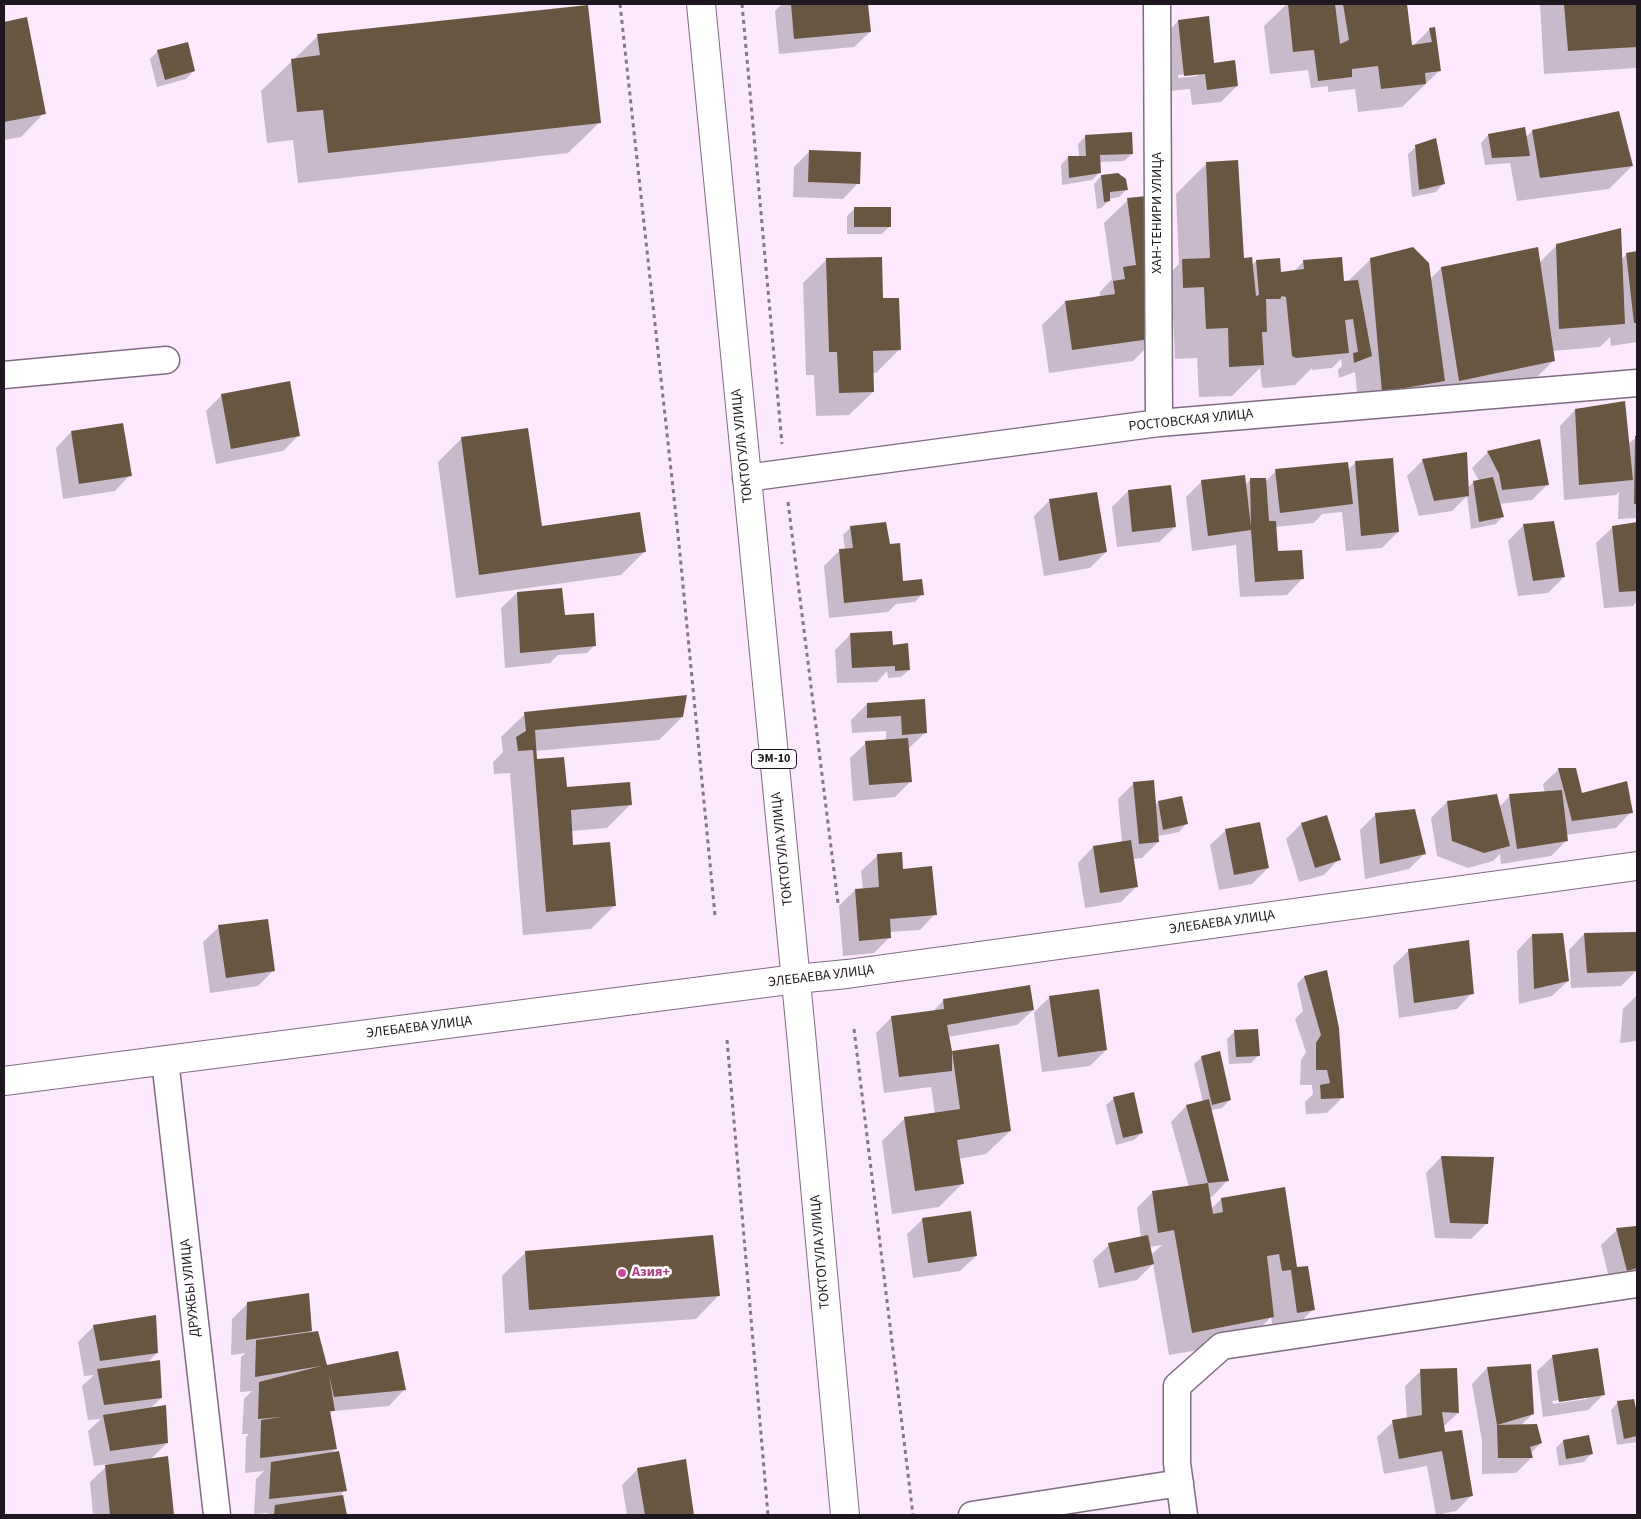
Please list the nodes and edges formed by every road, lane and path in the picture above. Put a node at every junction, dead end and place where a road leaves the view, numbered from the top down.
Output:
1 (620, 4) edge
2 (701, 4) edge
3 (1156, 4) edge
4 (166, 360) dead end
5 (4, 375) edge
6 (1637, 383) edge
7 (1159, 423) junction
8 (746, 478) junction
9 (1637, 866) edge
10 (715, 915) dead end
11 (796, 979) junction
12 (854, 1029) dead end
13 (727, 1040) dead end
14 (165, 1060) junction
15 (4, 1081) edge
16 (1637, 1284) edge
17 (1180, 1483) junction
18 (217, 1515) edge
19 (768, 1515) edge
20 (845, 1515) edge
21 (912, 1515) edge
22 (972, 1515) edge
23 (1184, 1515) edge

1 - 10 path
2 - 8 main road, ТОКТОГУЛА УЛИЦА / ЭМ-10
3 - 7 street, ХАН-ТЕНИРИ УЛИЦА
4 - 5 street
6 - 7 street, РОСТОВСКАЯ УЛИЦА
7 - 8 street, РОСТОВСКАЯ УЛИЦА
8 - 11 main road, ТОКТОГУЛА УЛИЦА / ЭМ-10
9 - 11 main road, ЭЛЕБАЕВА УЛИЦА
11 - 14 main road, ЭЛЕБАЕВА УЛИЦА
11 - 20 main road, ТОКТОГУЛА УЛИЦА / ЭМ-10
12 - 21 path
13 - 19 path
14 - 15 main road, ЭЛЕБАЕВА УЛИЦА
14 - 18 street, ДРУЖБЫ УЛИЦА
16 - 17 street
17 - 22 street
17 - 23 street

